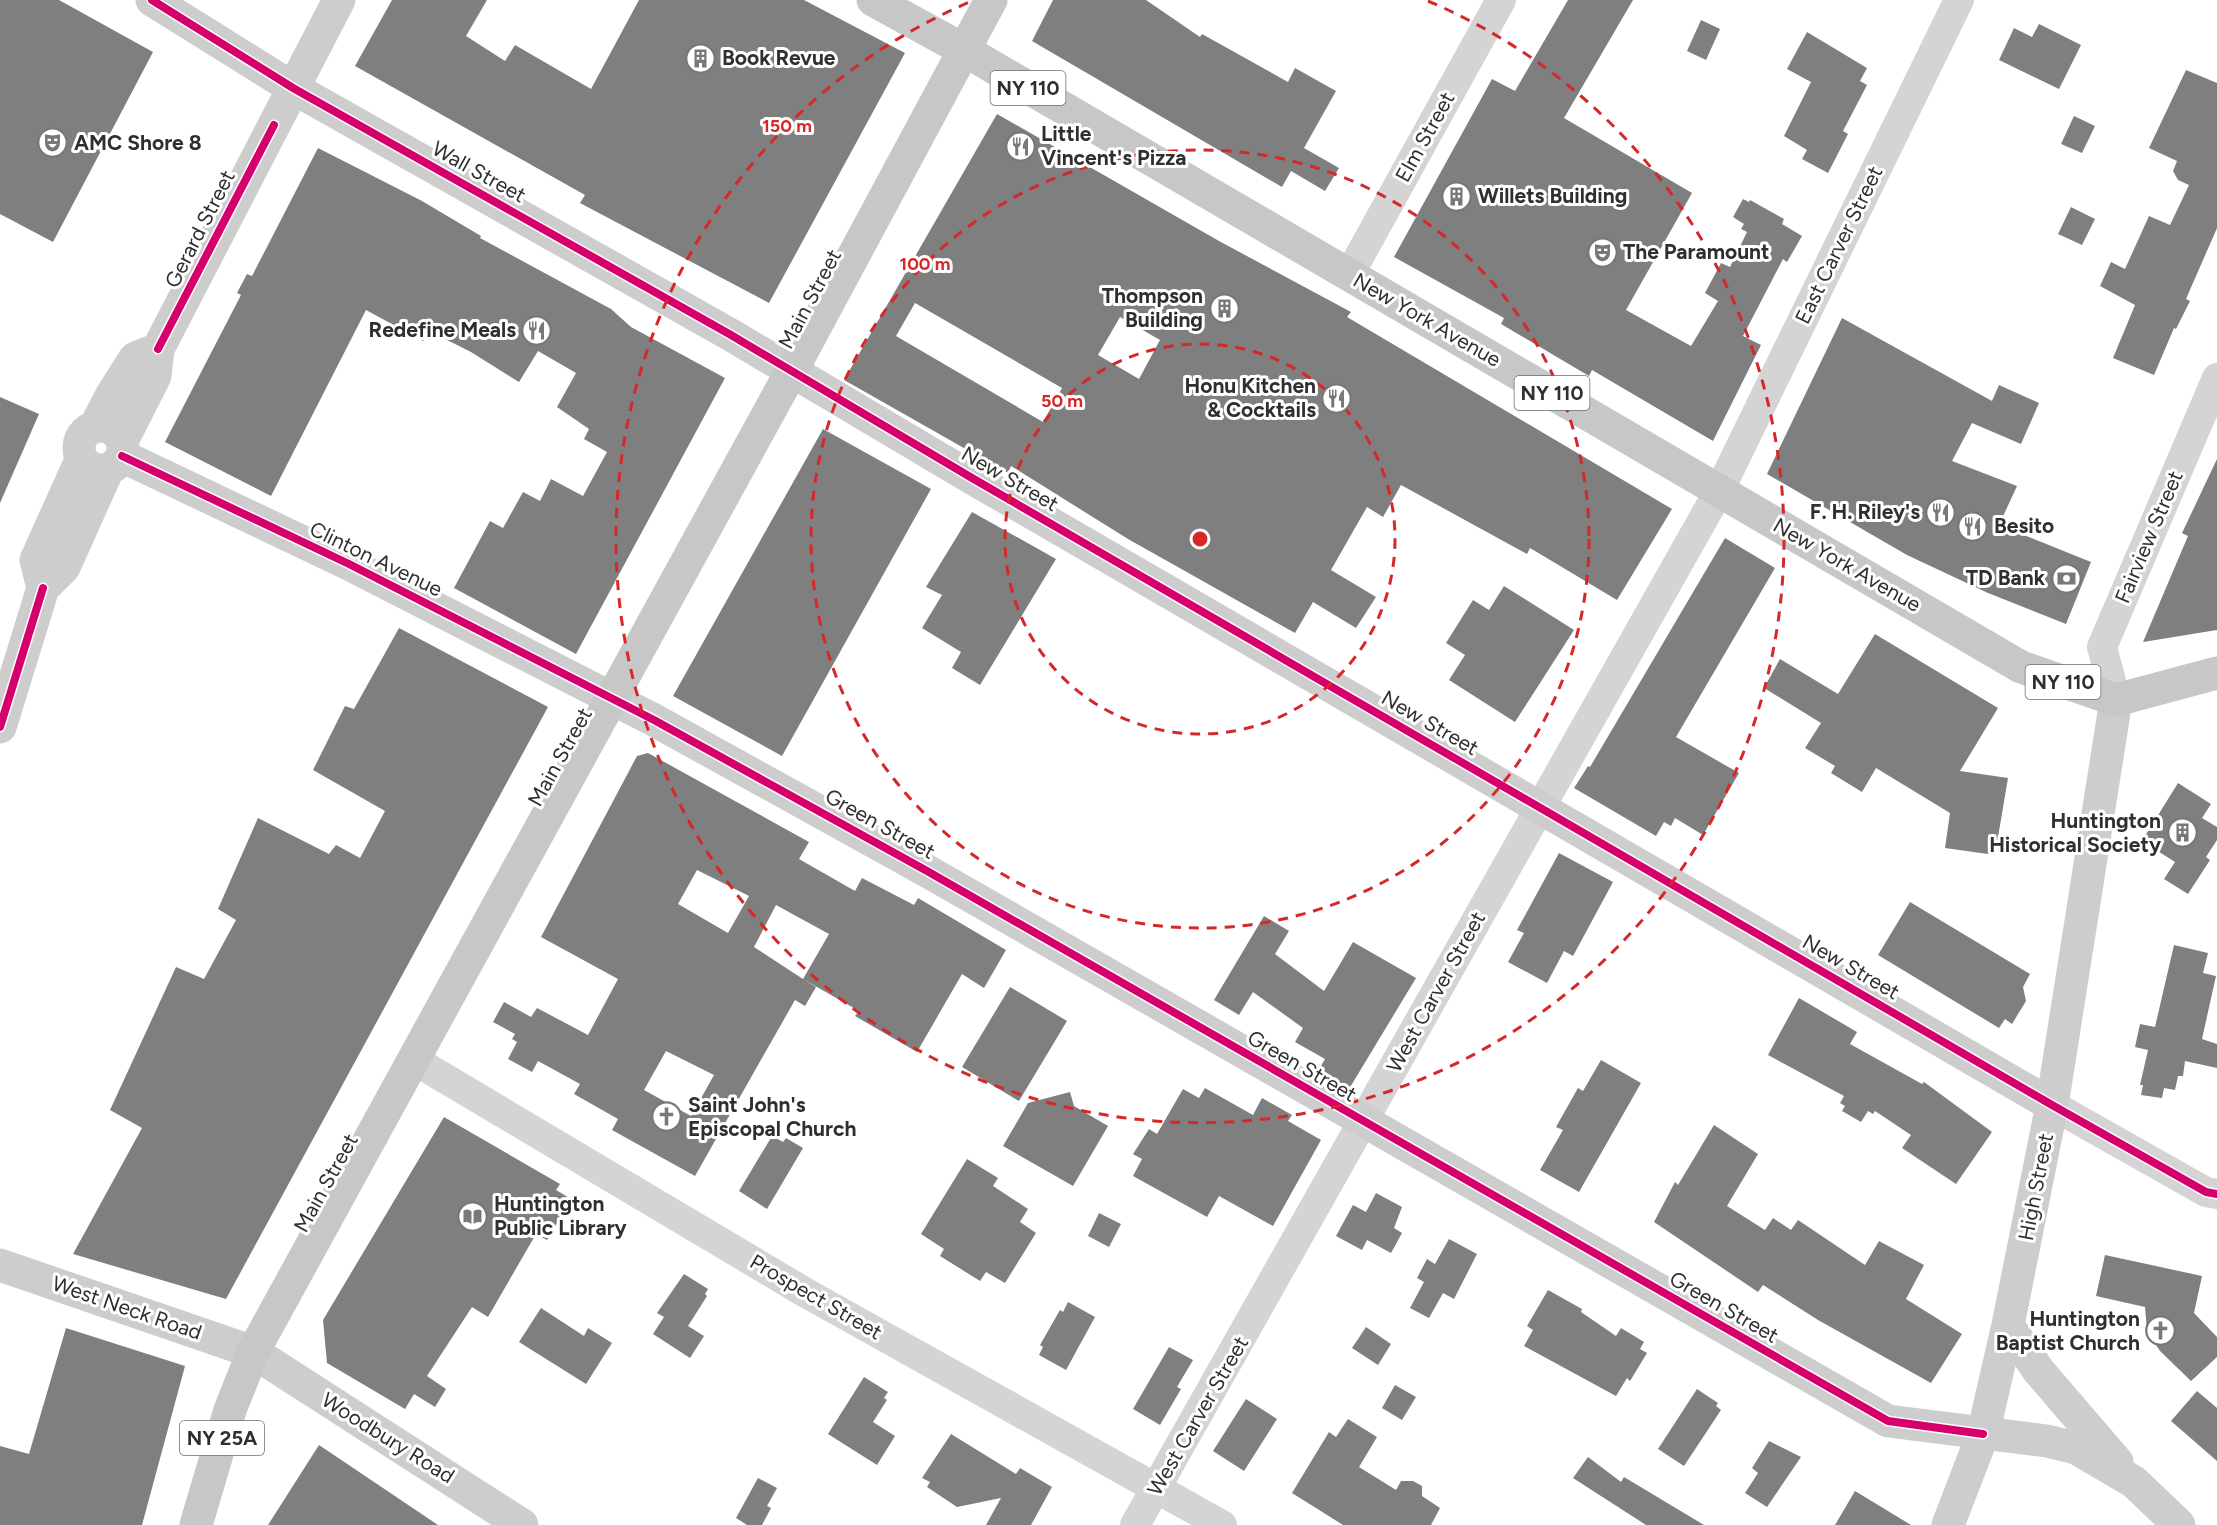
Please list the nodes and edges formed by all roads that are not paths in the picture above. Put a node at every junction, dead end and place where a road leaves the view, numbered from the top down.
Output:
1 (152, 0) edge
2 (339, 0) edge
3 (873, 0) edge
4 (991, 0) edge
5 (1502, 0) edge
6 (1959, 0) edge
7 (964, 50) junction
8 (293, 88) junction
9 (1349, 275) junction
10 (791, 372) junction
11 (2217, 378) edge
12 (106, 451) junction
13 (1719, 490) junction
14 (2217, 674) edge
15 (613, 697) junction
16 (2116, 700) junction
17 (0, 727) edge
18 (1538, 806) junction
19 (414, 1060) junction
20 (2052, 1105) junction
21 (1364, 1123) junction
22 (2217, 1194) edge
23 (0, 1265) edge
24 (2008, 1325) junction
25 (253, 1352) junction
26 (1983, 1434) junction
27 (2134, 1482) junction
28 (1157, 1488) junction
29 (196, 1525) edge
30 (522, 1525) edge
31 (1135, 1525) edge
32 (1222, 1525) edge
33 (1948, 1525) edge
34 (2179, 1525) edge

1 - 8 street, Wall Street
2 - 8 street, Gerard Street
3 - 7 main road, New York Avenue / NY 110
4 - 7 main road, Main Street / NY 25A
5 - 9 street, Elm Street
6 - 13 street, East Carver Street
7 - 9 main road, New York Avenue / NY 110
7 - 10 main road, Main Street / NY 25A
8 - 10 street, Wall Street
8 - 12 street, Gerard Street
9 - 13 main road, New York Avenue / NY 110
10 - 15 main road, Main Street / NY 25A
10 - 18 street, New Street
11 - 16 street, Fairview Street
12 - 15 street, Clinton Avenue
12 - 17 street, Gerard Street
13 - 16 main road, New York Avenue / NY 110
13 - 18 street, West Carver Street
14 - 16 main road, NY 110
15 - 19 main road, Main Street / NY 25A
15 - 21 street, Green Street
16 - 20 street, High Street
18 - 20 street, New Street
18 - 21 street, West Carver Street
19 - 25 main road, Main Street / NY 25A
19 - 28 street, Prospect Street
20 - 22 street
20 - 24 street, High Street
21 - 26 street, Green Street
21 - 28 street, West Carver Street
23 - 25 street, West Neck Road
24 - 26 street, High Street
24 - 27 street
25 - 29 main road, Main Street / NY 25A
25 - 30 street, Woodbury Road
26 - 27 street, Green Street
26 - 33 street, High Street
27 - 34 street
28 - 31 street, West Carver Street
28 - 32 street, Prospect Street

